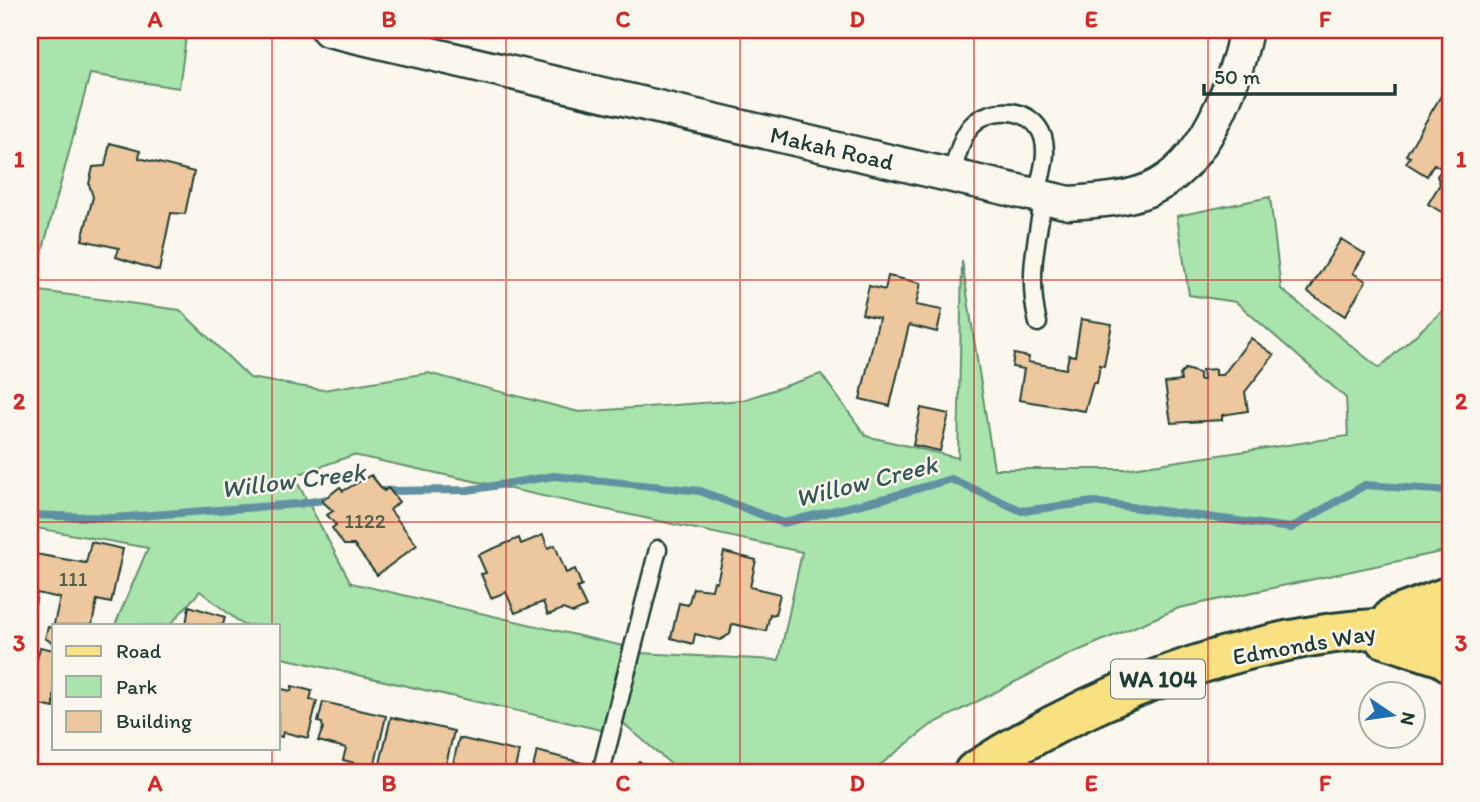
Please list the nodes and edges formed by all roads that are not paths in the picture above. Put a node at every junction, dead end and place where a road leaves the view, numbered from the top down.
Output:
1 (1246, 30) edge
2 (337, 31) edge
3 (951, 175) junction
4 (1040, 196) junction
5 (1038, 323) dead end
6 (658, 549) dead end
7 (1450, 596) edge
8 (1450, 626) edge
9 (1359, 630) junction
10 (1450, 663) edge
11 (601, 772) edge
12 (974, 772) edge

1 - 4 street, Makah Road
2 - 3 street, Makah Road
3 - 4 street, Makah Road
3 - 4 lane
4 - 5 lane
6 - 11 lane
7 - 9 main road
8 - 9 main road, Edmonds Way / WA 104
9 - 10 main road
9 - 12 main road, Edmonds Way / WA 104

